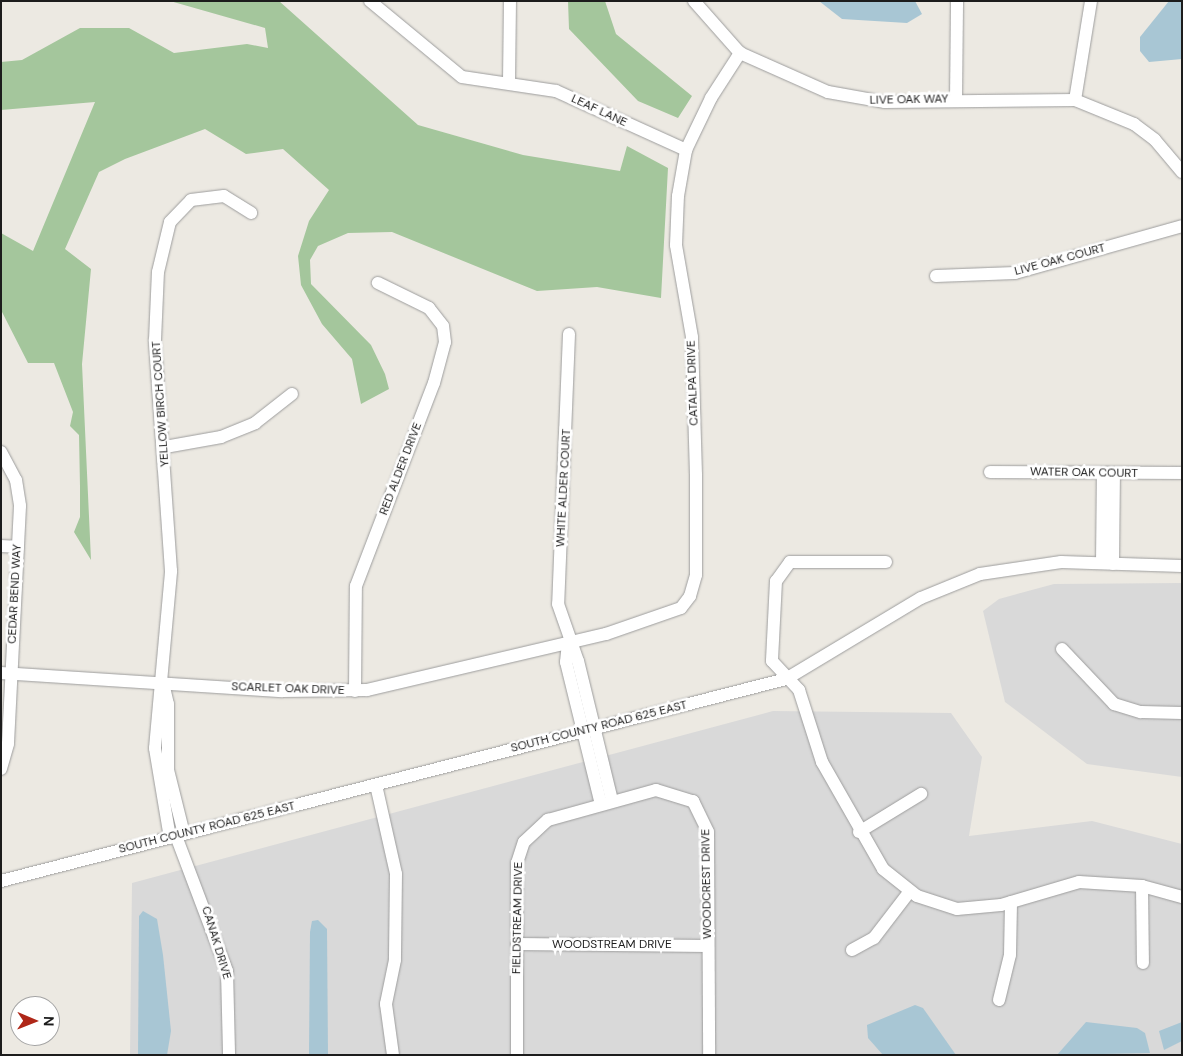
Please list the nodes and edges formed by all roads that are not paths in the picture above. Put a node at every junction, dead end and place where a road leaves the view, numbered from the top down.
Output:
1 (370, 1) edge
2 (510, 1) edge
3 (694, 1) edge
4 (956, 1) edge
5 (1091, 1) edge
6 (740, 53) junction
7 (510, 82) junction
8 (956, 100) junction
9 (1075, 100) junction
10 (686, 150) junction
11 (1182, 172) edge
12 (251, 213) dead end
13 (1182, 226) edge
14 (936, 276) dead end
15 (378, 283) dead end
16 (569, 334) dead end
17 (292, 394) dead end
18 (165, 447) junction
19 (1, 452) edge
20 (990, 472) dead end
21 (1108, 474) junction
22 (1180, 474) edge
23 (1, 546) edge
24 (18, 547) junction
25 (886, 562) dead end
26 (1107, 563) junction
27 (1182, 566) edge
28 (569, 641) junction
29 (1062, 649) dead end
30 (6, 673) edge
31 (786, 679) junction
32 (163, 684) junction
33 (354, 691) junction
34 (1182, 714) edge
35 (587, 730) junction
36 (1, 768) edge
37 (376, 785) junction
38 (921, 794) dead end
39 (606, 802) junction
40 (859, 832) junction
41 (176, 836) junction
42 (1, 881) edge
43 (1142, 886) junction
44 (910, 891) junction
45 (1182, 897) edge
46 (1011, 902) junction
47 (517, 944) junction
48 (708, 946) junction
49 (852, 950) dead end
50 (1143, 963) dead end
51 (998, 1000) dead end
52 (229, 1055) edge
53 (393, 1055) edge
54 (517, 1055) edge
55 (709, 1055) edge

1 - 7 street, LEAF LANE
2 - 7 street
3 - 6 street
4 - 8 street
5 - 9 street
6 - 8 street, LIVE OAK WAY
6 - 10 street, CATALPA DRIVE
7 - 10 street, LEAF LANE
8 - 9 street, LIVE OAK WAY
9 - 11 street
10 - 28 street, CATALPA DRIVE
12 - 18 street, YELLOW BIRCH COURT
13 - 14 street, LIVE OAK COURT
15 - 33 street, RED ALDER DRIVE
16 - 28 street, WHITE ALDER COURT
17 - 18 street
18 - 32 street, YELLOW BIRCH COURT
19 - 24 street, CEDAR BEND WAY
20 - 21 street, WATER OAK COURT
21 - 22 street, WATER OAK COURT
21 - 26 street
23 - 24 street
24 - 30 street, CEDAR BEND WAY
25 - 31 street
26 - 27 street, SOUTH COUNTY ROAD 625 EAST
26 - 31 street, SOUTH COUNTY ROAD 625 EAST
28 - 33 street, SCARLET OAK DRIVE
28 - 35 street, WHITE ALDER COURT
29 - 34 street
30 - 32 street, SCARLET OAK DRIVE
30 - 36 street, CEDAR BEND WAY
31 - 35 street, SOUTH COUNTY ROAD 625 EAST
31 - 40 street
32 - 33 street, SCARLET OAK DRIVE
32 - 41 street, YELLOW BIRCH COURT
35 - 37 street, SOUTH COUNTY ROAD 625 EAST
35 - 39 street
37 - 41 street, SOUTH COUNTY ROAD 625 EAST
37 - 53 street
38 - 40 street
39 - 47 street, FIELDSTREAM DRIVE
39 - 48 street, WOODCREST DRIVE
40 - 44 street
41 - 42 street, SOUTH COUNTY ROAD 625 EAST
41 - 52 street, CANAK DRIVE
43 - 45 street
43 - 46 street
43 - 50 street
44 - 46 street
44 - 49 street
46 - 51 street
47 - 48 street, WOODSTREAM DRIVE
47 - 54 street, FIELDSTREAM DRIVE
48 - 55 street, WOODCREST DRIVE

